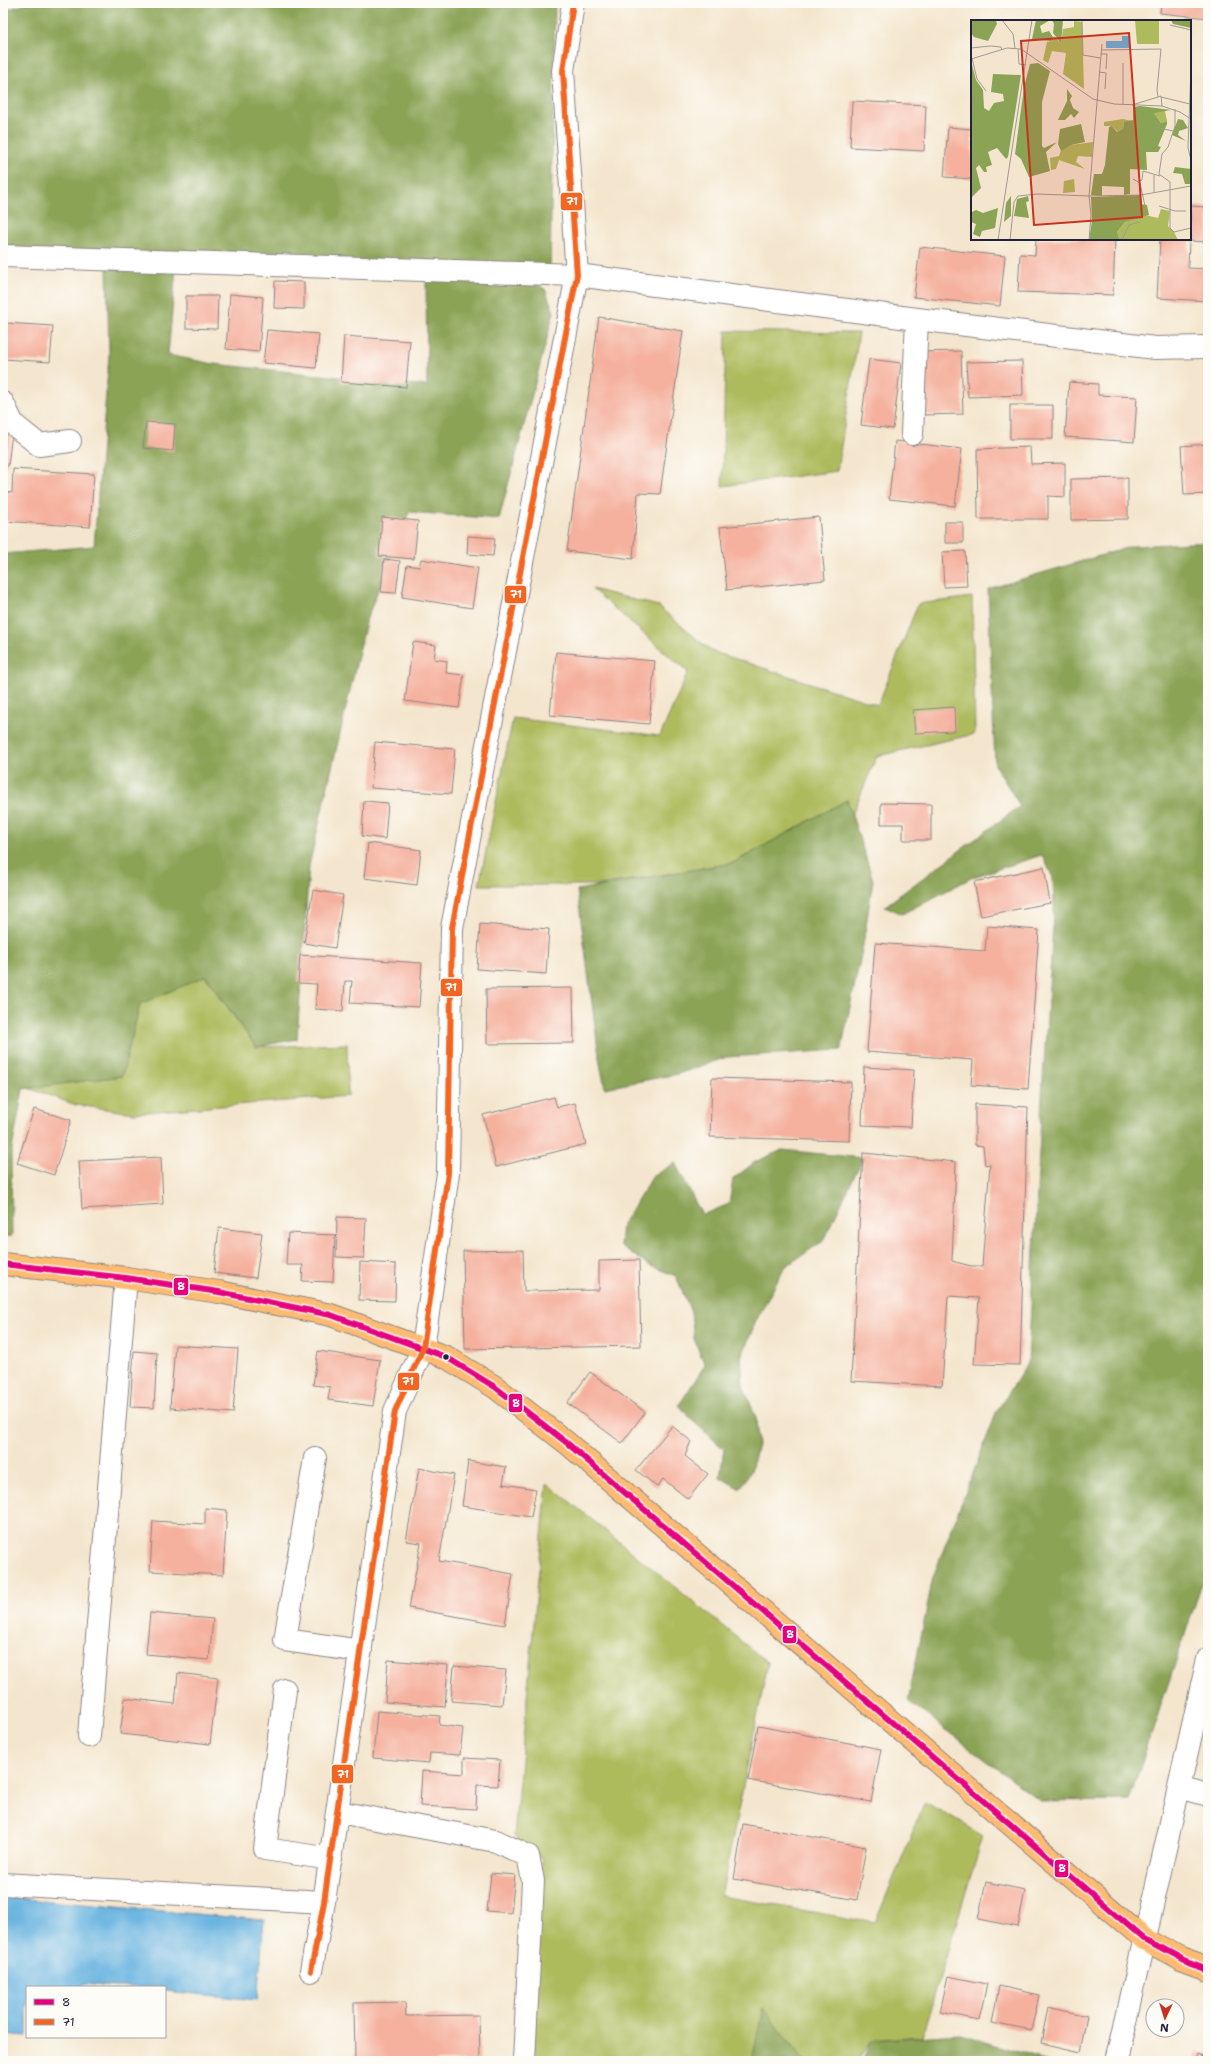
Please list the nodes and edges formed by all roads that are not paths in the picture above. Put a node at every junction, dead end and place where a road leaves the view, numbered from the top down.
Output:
1 (574, 3) edge
2 (3, 256) edge
3 (577, 275) junction
4 (917, 320) junction
5 (1208, 347) edge
6 (4, 408) edge
7 (912, 434) dead end
8 (70, 442) dead end
9 (13, 1266) edge
10 (3, 1274) edge
11 (126, 1278) junction
12 (423, 1348) junction
13 (315, 1458) dead end
14 (361, 1651) junction
15 (1208, 1659) edge
16 (285, 1690) dead end
17 (89, 1736) dead end
18 (1179, 1787) junction
19 (1208, 1795) edge
20 (338, 1812) junction
21 (331, 1859) junction
22 (3, 1884) edge
23 (324, 1902) junction
24 (1144, 1939) junction
25 (1208, 1969) edge
26 (311, 1971) dead end
27 (524, 2061) edge
28 (1117, 2061) edge

1 - 3 street
2 - 3 street
3 - 4 street
3 - 12 street
4 - 5 street
4 - 7 street
6 - 8 street
9 - 10 street
9 - 11 main road
11 - 12 main road
11 - 17 street
12 - 14 street
12 - 24 main road
13 - 14 street
14 - 20 street
15 - 18 street
16 - 21 street
18 - 19 street
18 - 24 street
20 - 21 street
20 - 27 street
21 - 23 street
22 - 23 street
23 - 26 street
24 - 25 main road
24 - 28 street

